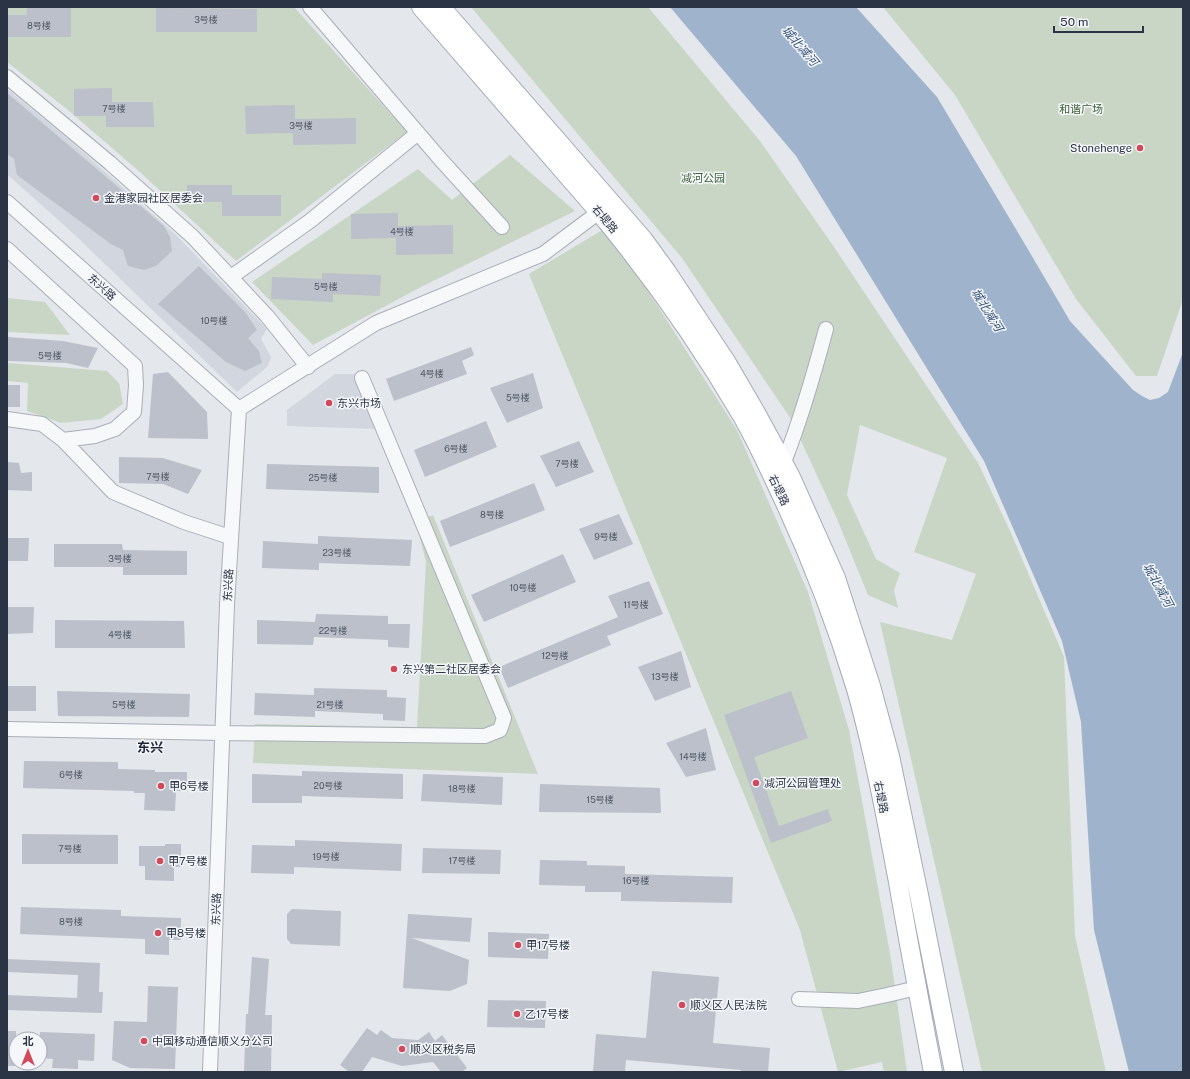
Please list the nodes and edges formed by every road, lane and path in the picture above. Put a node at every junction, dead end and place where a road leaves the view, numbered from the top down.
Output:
1 (310, 7) edge
2 (421, 7) edge
3 (441, 7) edge
4 (7, 78) edge
5 (418, 133) junction
6 (7, 202) edge
7 (599, 212) junction
8 (502, 227) dead end
9 (7, 249) edge
10 (231, 277) junction
11 (826, 330) dead end
12 (308, 367) junction
13 (362, 378) dead end
14 (239, 410) junction
15 (7, 419) edge
16 (63, 440) junction
17 (784, 462) junction
18 (230, 538) junction
19 (7, 729) edge
20 (222, 733) junction
21 (917, 988) junction
22 (799, 999) dead end
23 (210, 1072) edge
24 (933, 1072) edge
25 (954, 1072) edge

1 - 5 street
2 - 7 main road, 右堤路
3 - 17 main road, 右堤路
4 - 10 street
5 - 8 street
5 - 10 street
6 - 14 street, 东兴路
7 - 12 street
7 - 21 main road, 右堤路
9 - 16 street
10 - 12 street
11 - 17 street
12 - 14 street
13 - 20 street
14 - 18 street, 东兴路
15 - 16 street
16 - 18 street
17 - 25 main road, 右堤路
18 - 20 street, 东兴路
19 - 20 street
20 - 23 street, 东兴路
21 - 22 street
21 - 24 main road, 右堤路

